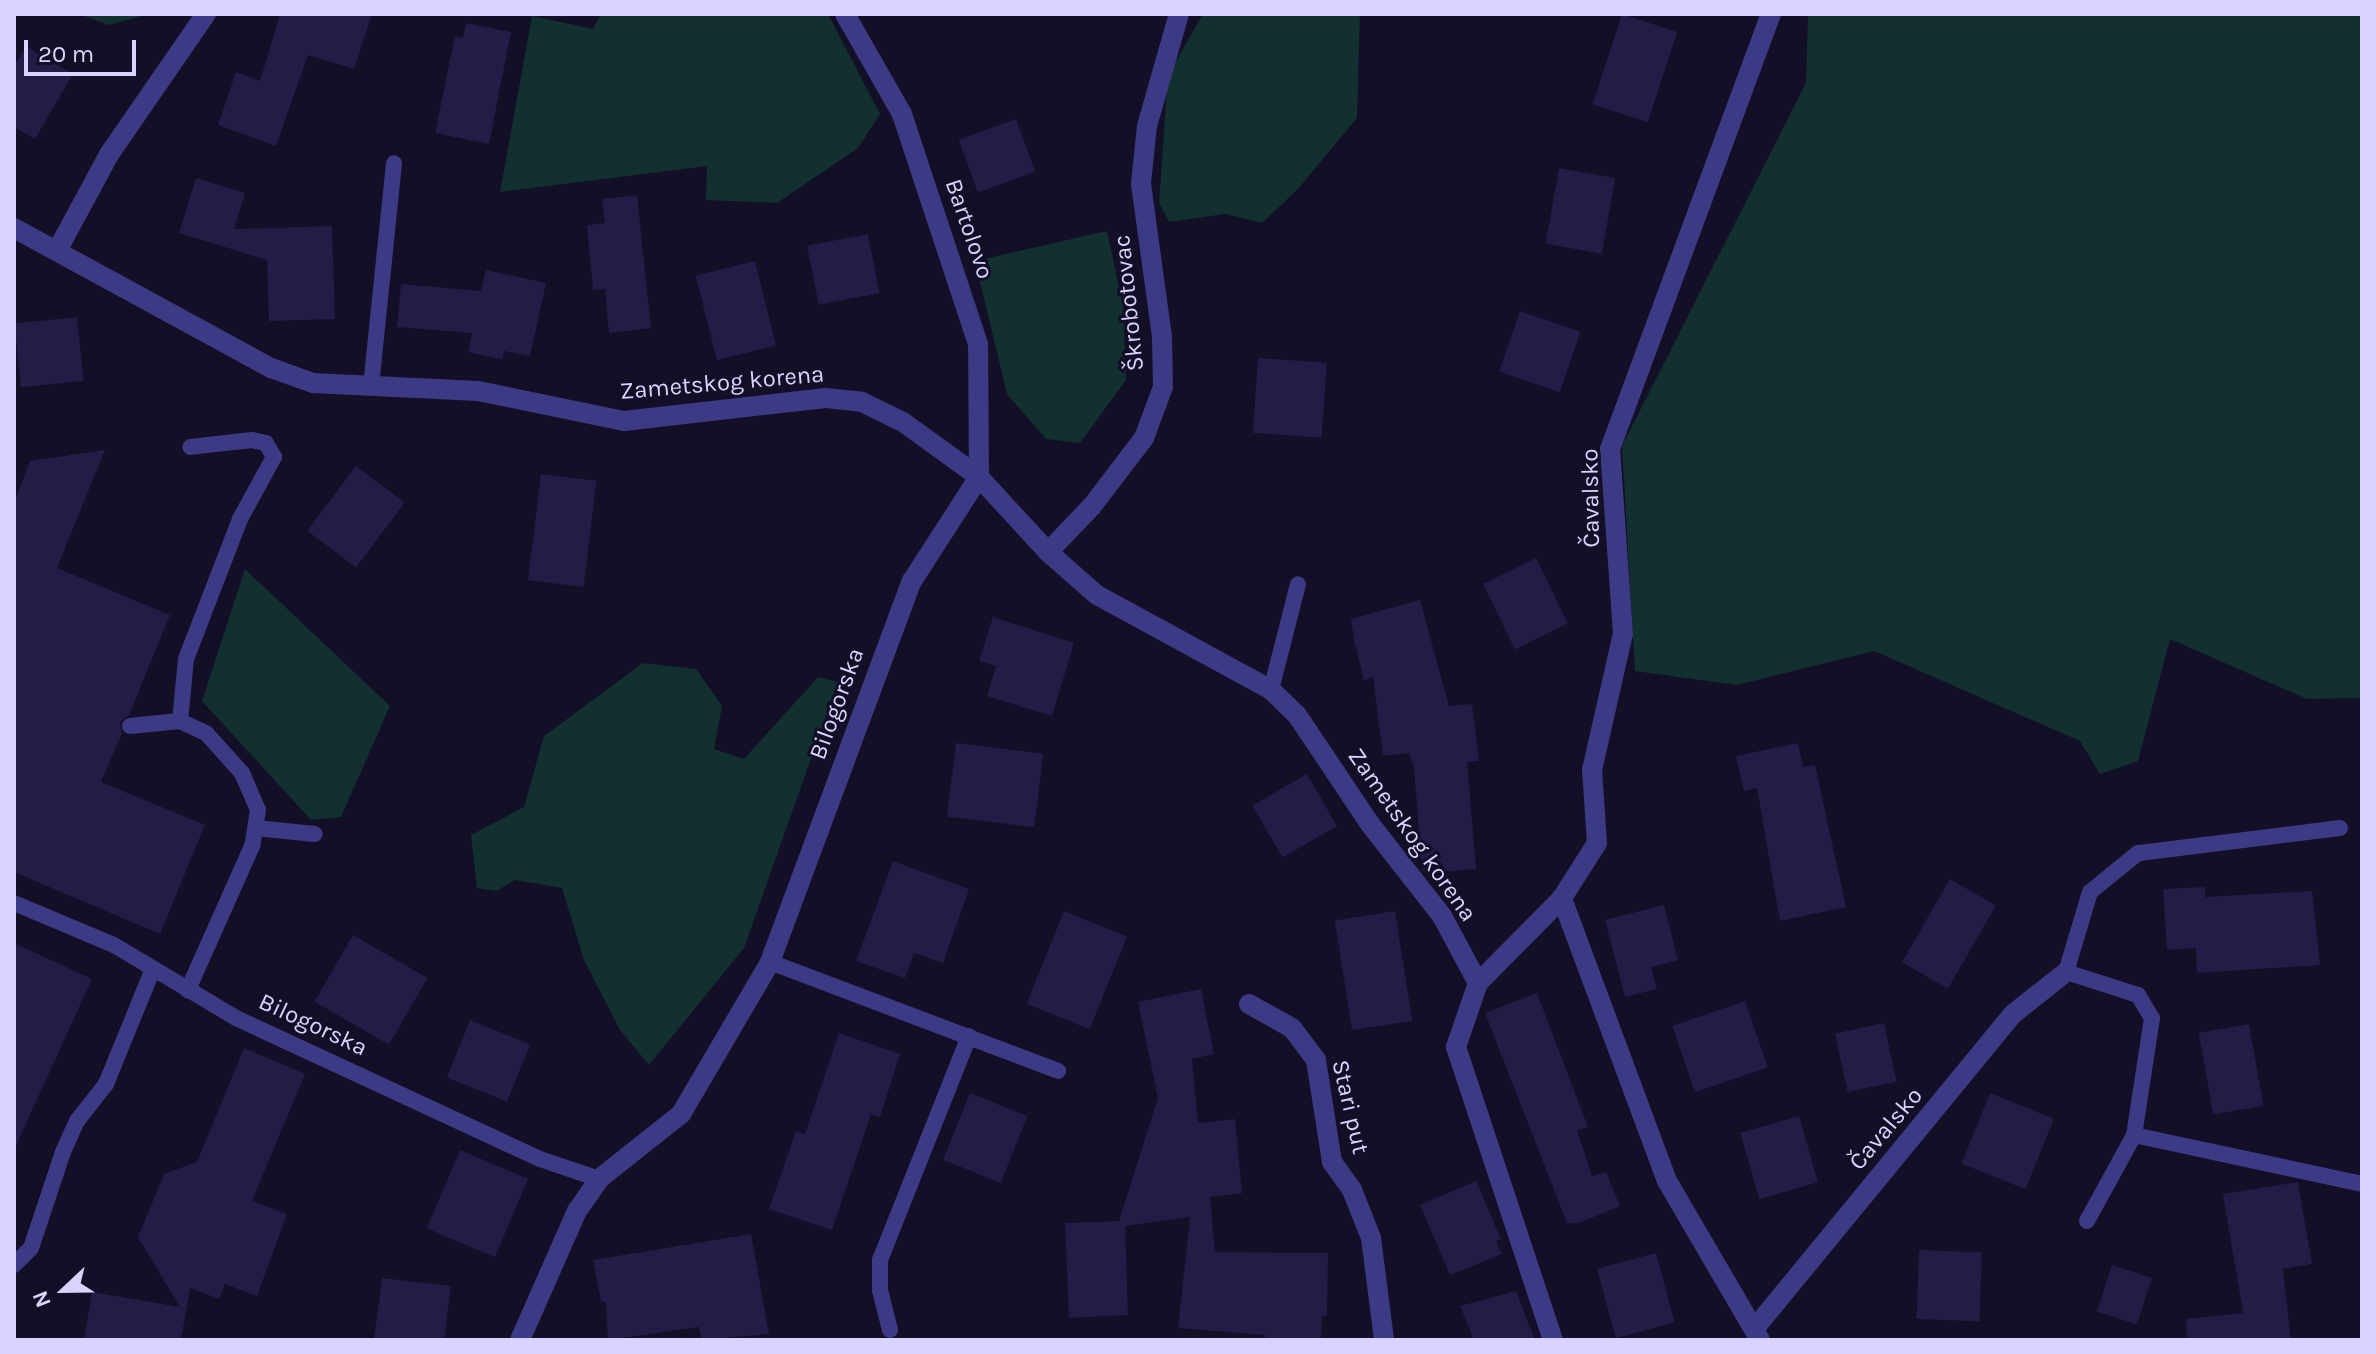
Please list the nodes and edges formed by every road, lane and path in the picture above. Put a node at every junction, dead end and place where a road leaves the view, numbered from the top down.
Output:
1 (206, 14) edge
2 (845, 14) edge
3 (1179, 14) edge
4 (1771, 14) edge
5 (394, 163) dead end
6 (14, 228) edge
7 (58, 249) junction
8 (371, 386) junction
9 (190, 447) dead end
10 (979, 477) junction
11 (1048, 552) junction
12 (1298, 584) dead end
13 (1271, 690) junction
14 (180, 721) junction
15 (130, 726) dead end
16 (256, 828) junction
17 (2340, 828) dead end
18 (315, 834) dead end
19 (1562, 898) junction
20 (14, 903) edge
21 (770, 962) junction
22 (153, 969) junction
23 (2066, 972) junction
24 (1478, 983) junction
25 (188, 990) junction
26 (1249, 1004) dead end
27 (969, 1036) junction
28 (1058, 1071) dead end
29 (2134, 1135) junction
30 (599, 1179) junction
31 (2362, 1184) edge
32 (2087, 1221) dead end
33 (14, 1265) edge
34 (890, 1330) dead end
35 (1757, 1334) edge
36 (520, 1340) edge
37 (1384, 1340) edge
38 (1553, 1340) edge

1 - 7 street
2 - 10 street, Bartolovo
3 - 11 street, Škrobotovac
4 - 19 street, Čavalsko
5 - 8 lane
6 - 7 street, Zametskog korena
7 - 8 street, Zametskog korena
8 - 10 street, Zametskog korena
9 - 14 lane
10 - 11 street, Zametskog korena
10 - 21 street, Bilogorska
11 - 13 street, Zametskog korena
12 - 13 lane
13 - 24 street, Zametskog korena
14 - 15 lane
14 - 16 lane
16 - 18 lane
16 - 25 lane
17 - 23 lane
19 - 24 street, Čavalsko
19 - 35 street, Čavalsko
20 - 22 lane, Bilogorska
21 - 27 lane
21 - 30 street, Bilogorska
22 - 25 lane, Bilogorska
22 - 33 lane
23 - 29 lane
23 - 35 street, Čavalsko
24 - 38 street
25 - 30 lane, Bilogorska
26 - 37 street, Stari put
27 - 28 lane
27 - 34 lane
29 - 31 lane
29 - 32 lane
30 - 36 street, Bilogorska

